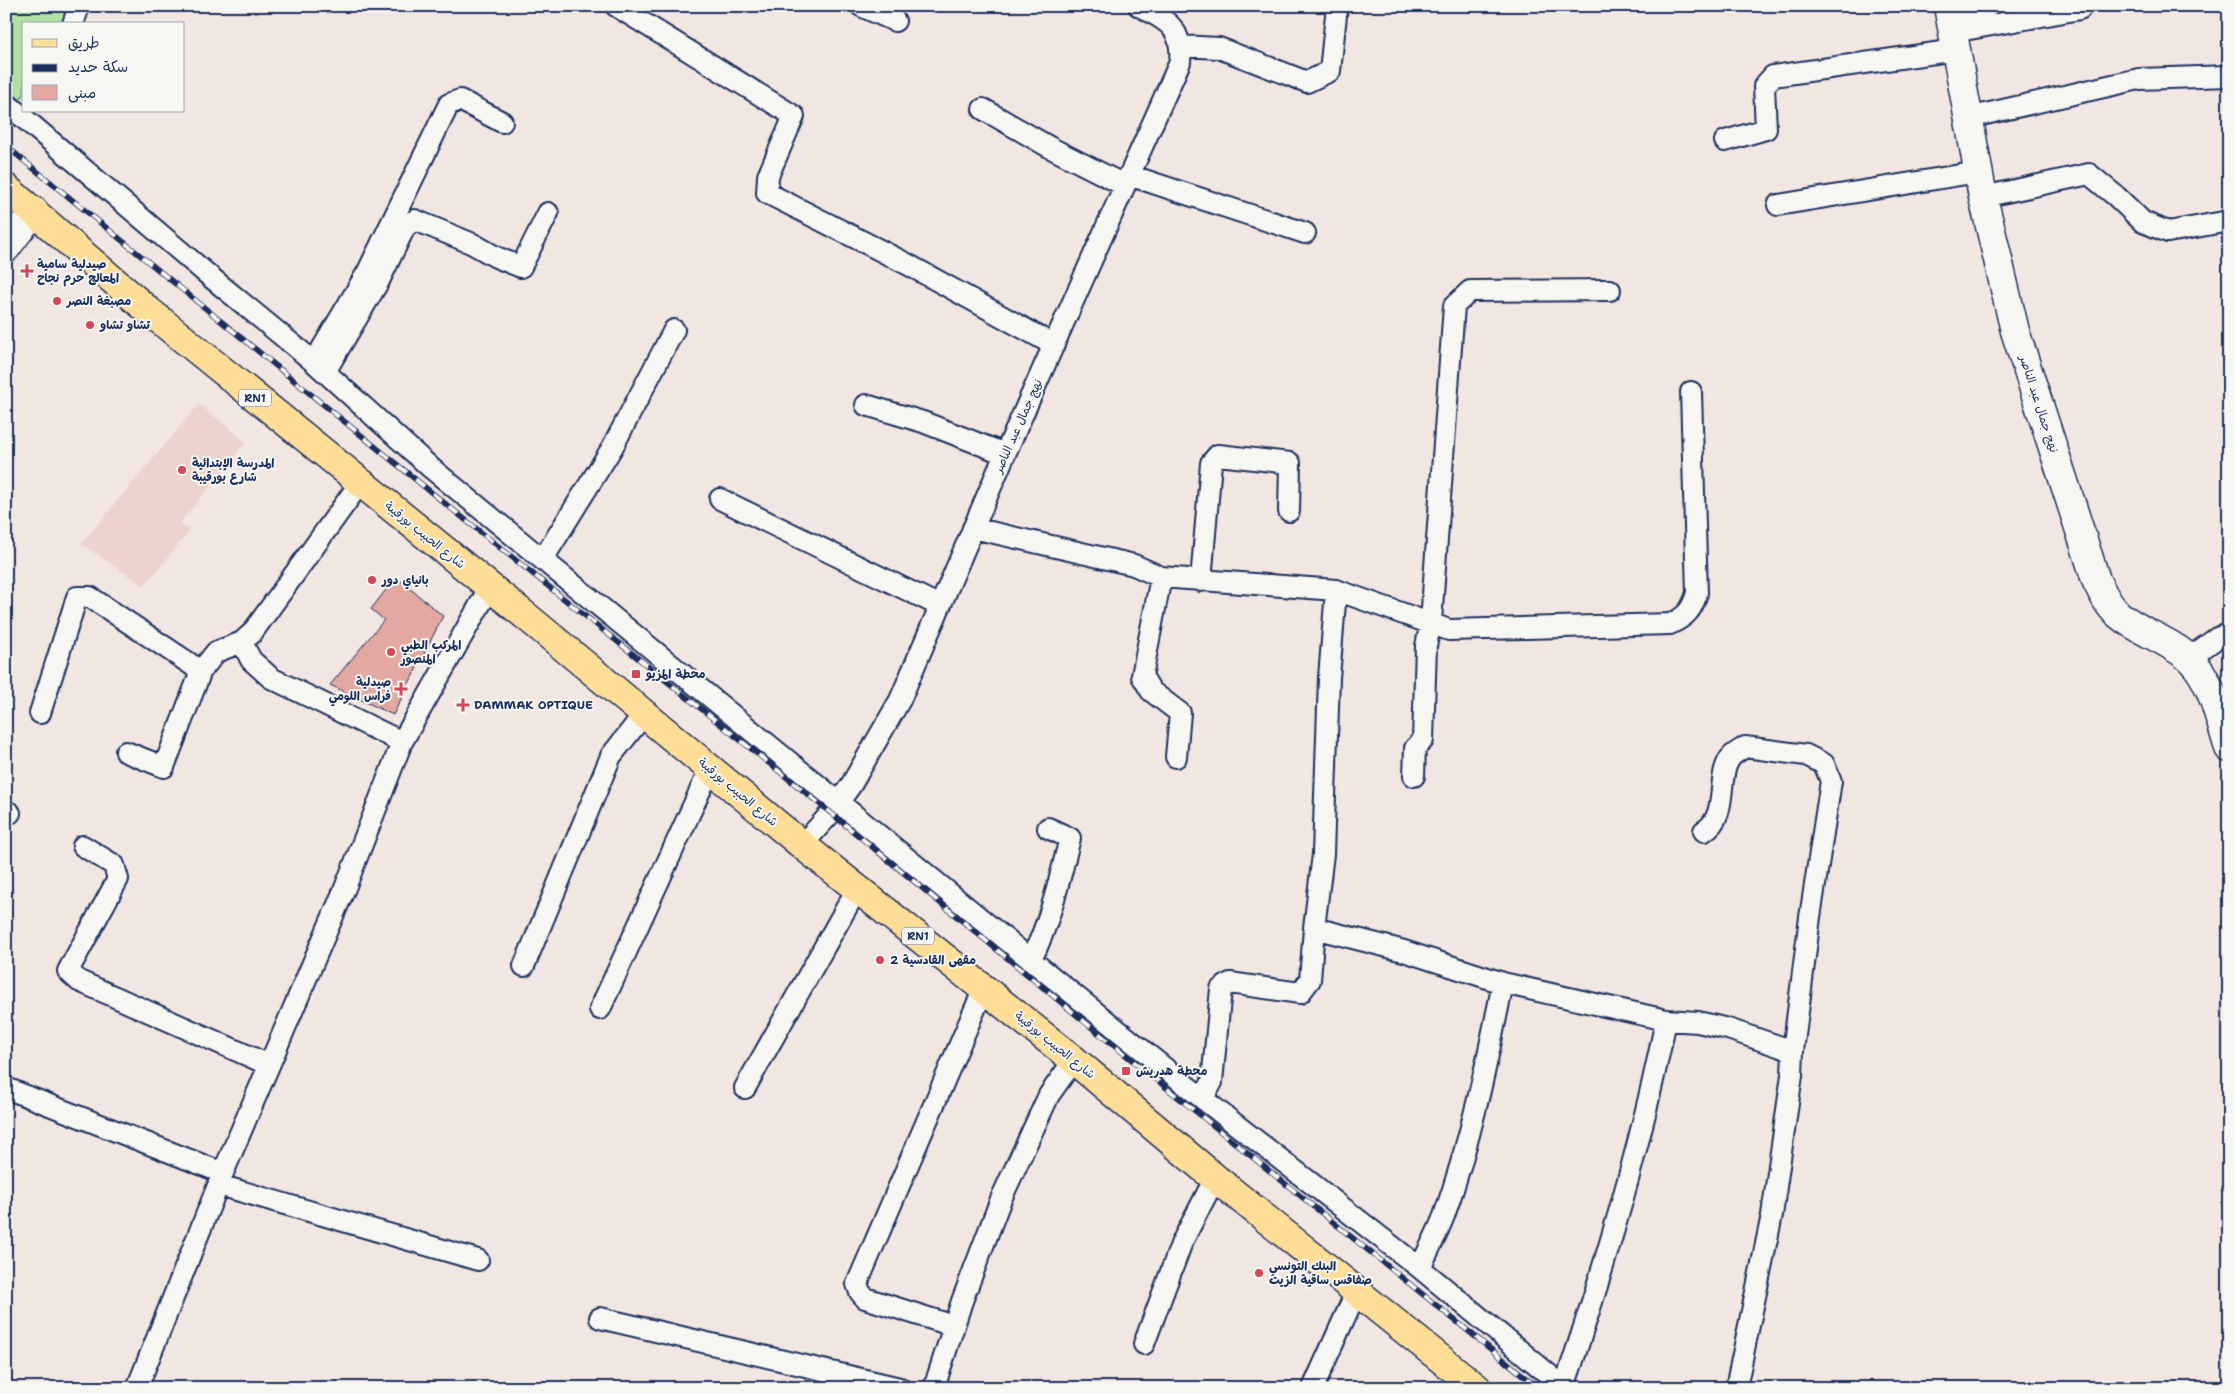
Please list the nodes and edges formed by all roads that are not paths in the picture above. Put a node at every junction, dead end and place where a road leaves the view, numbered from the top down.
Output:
1 (79, 6) edge
2 (616, 6) edge
3 (861, 6) edge
4 (1337, 6) edge
5 (1988, 6) edge
6 (2080, 8) dead end
7 (1150, 9) edge
8 (895, 21) dead end
9 (74, 22) edge
10 (1951, 26) edge
11 (1181, 46) junction
12 (2229, 76) edge
13 (983, 109) dead end
14 (23, 112) edge
15 (1968, 118) junction
16 (502, 122) dead end
17 (1725, 141) dead end
18 (1126, 180) junction
19 (1981, 184) junction
20 (6, 188) edge
21 (1778, 205) dead end
22 (34, 211) junction
23 (548, 214) dead end
24 (2229, 221) edge
25 (1305, 233) dead end
26 (6, 248) edge
27 (1610, 290) dead end
28 (674, 330) dead end
29 (1054, 345) junction
30 (319, 367) junction
31 (1692, 392) dead end
32 (866, 405) dead end
33 (1005, 454) junction
34 (360, 483) junction
35 (720, 499) dead end
36 (1289, 511) dead end
37 (973, 528) junction
38 (542, 559) junction
39 (1161, 577) junction
40 (1201, 581) junction
41 (490, 587) junction
42 (1336, 590) junction
43 (940, 606) junction
44 (1431, 622) junction
45 (2229, 634) edge
46 (242, 642) junction
47 (2188, 658) junction
48 (201, 671) junction
49 (40, 713) dead end
50 (644, 714) junction
51 (402, 742) junction
52 (2229, 748) edge
53 (126, 752) dead end
54 (1176, 758) dead end
55 (710, 769) junction
56 (1414, 776) dead end
57 (838, 802) junction
58 (1048, 828) dead end
59 (1704, 831) dead end
60 (802, 845) junction
61 (84, 846) dead end
62 (857, 889) junction
63 (1314, 928) junction
64 (1031, 960) junction
65 (524, 966) dead end
66 (1503, 983) junction
67 (984, 988) junction
68 (600, 1009) dead end
69 (1666, 1020) junction
70 (1793, 1051) junction
71 (1074, 1060) junction
72 (269, 1065) junction
73 (6, 1088) edge
74 (746, 1088) dead end
75 (1203, 1099) junction
76 (1215, 1178) junction
77 (220, 1179) junction
78 (478, 1260) dead end
79 (1420, 1268) junction
80 (1357, 1290) junction
81 (600, 1318) dead end
82 (954, 1326) junction
83 (1144, 1344) dead end
84 (1565, 1387) edge
85 (137, 1388) edge
86 (900, 1388) edge
87 (934, 1388) edge
88 (1313, 1388) edge
89 (1477, 1388) edge
90 (1736, 1388) edge

1 - 9 street
2 - 29 street
3 - 8 street
4 - 11 street
5 - 10 street
6 - 10 street
7 - 11 street
10 - 15 street, نهج جمال عبد الناصر
10 - 17 street
11 - 18 street, نهج جمال عبد الناصر
12 - 15 street
13 - 18 street
14 - 30 street
15 - 19 street, نهج جمال عبد الناصر
16 - 30 street
18 - 25 street
18 - 29 street, نهج جمال عبد الناصر
19 - 21 street
19 - 24 street
19 - 47 street, نهج جمال عبد الناصر
20 - 22 main road, شارع الحبيب بورقيبة / RN1
22 - 26 street
22 - 34 main road, شارع الحبيب بورقيبة / RN1
23 - 30 street
27 - 44 street
28 - 38 street
29 - 33 street, نهج جمال عبد الناصر
30 - 38 street
31 - 44 street
32 - 33 street
33 - 37 street, نهج جمال عبد الناصر
34 - 41 main road, شارع الحبيب بورقيبة / RN1
34 - 46 street
35 - 43 street
36 - 40 street
37 - 39 street
37 - 43 street, نهج جمال عبد الناصر
38 - 57 street
39 - 40 street
39 - 54 street
40 - 42 street
41 - 50 main road, شارع الحبيب بورقيبة / RN1
41 - 51 street
42 - 44 street
42 - 63 street
43 - 57 street, نهج جمال عبد الناصر
44 - 56 street
45 - 47 street
46 - 48 street
46 - 51 street
47 - 52 street, نهج جمال عبد الناصر
48 - 49 street
48 - 53 street
50 - 55 main road, شارع الحبيب بورقيبة / RN1
50 - 65 street
51 - 72 street
55 - 60 main road, شارع الحبيب بورقيبة / RN1
55 - 68 street
57 - 60 street, نهج جمال عبد الناصر
57 - 64 street
58 - 64 street
59 - 70 street
60 - 62 main road, شارع الحبيب بورقيبة / RN1
61 - 72 street
62 - 67 main road, شارع الحبيب بورقيبة / RN1
62 - 74 street
63 - 66 street
63 - 75 street
64 - 75 street
66 - 69 street
66 - 79 street
67 - 71 main road, شارع الحبيب بورقيبة / RN1
67 - 82 street
69 - 70 street
69 - 84 street
70 - 90 street
71 - 76 main road, شارع الحبيب بورقيبة / RN1
71 - 82 street
72 - 77 street
73 - 77 street
75 - 79 street
76 - 80 main road, شارع الحبيب بورقيبة / RN1
76 - 83 street
77 - 78 street
77 - 85 street
79 - 84 street
80 - 88 street
80 - 89 main road, شارع الحبيب بورقيبة / RN1
81 - 86 street
82 - 87 street

